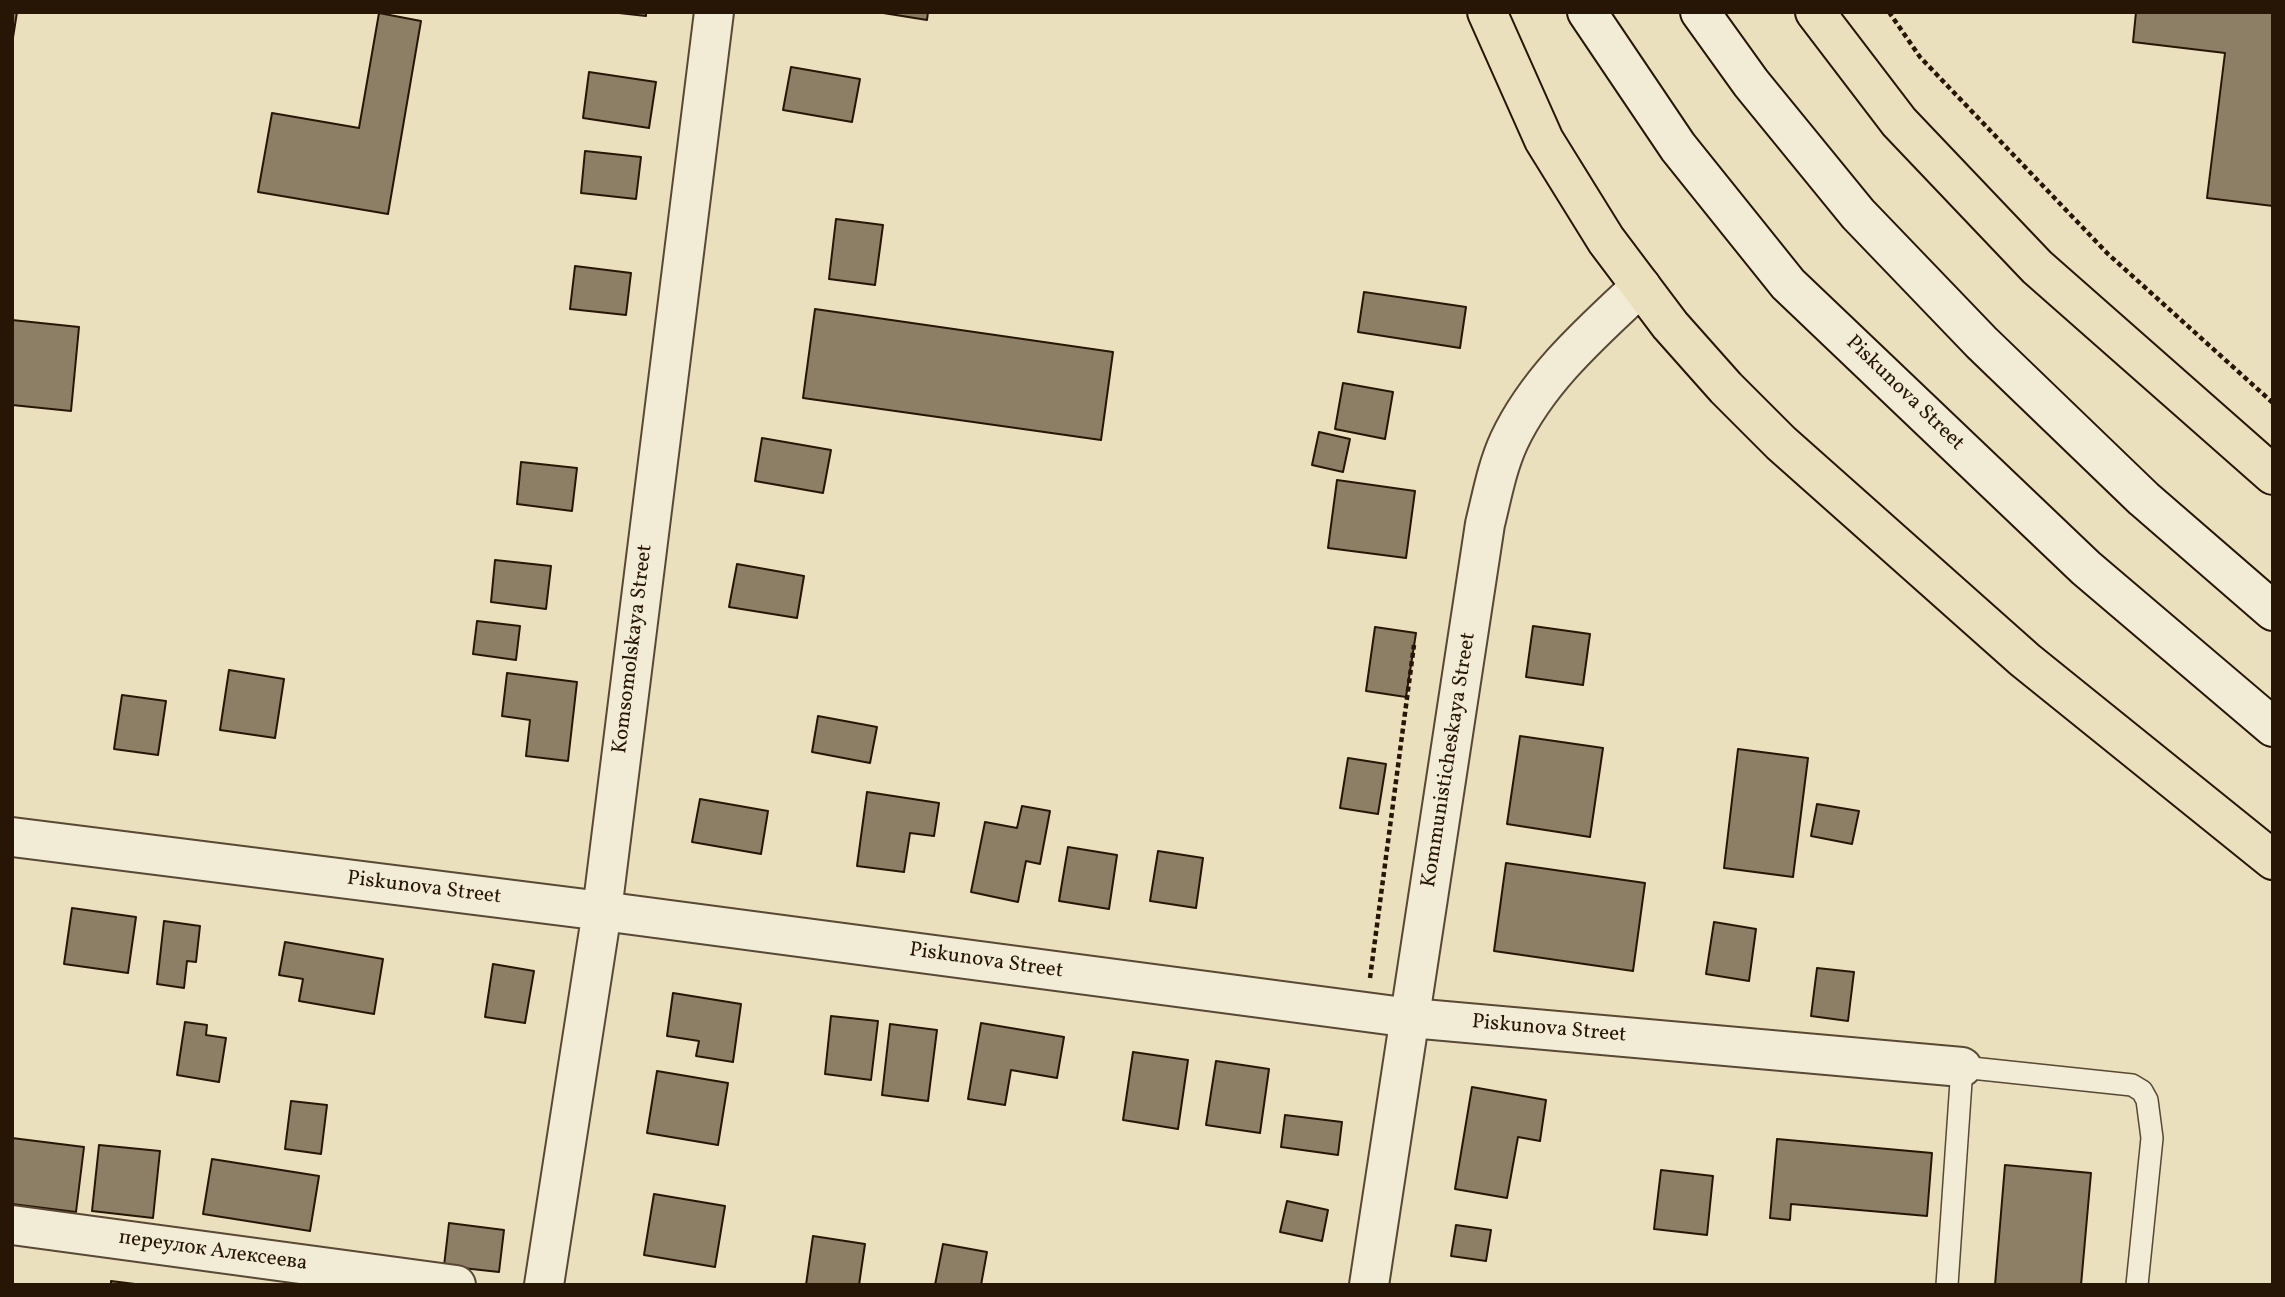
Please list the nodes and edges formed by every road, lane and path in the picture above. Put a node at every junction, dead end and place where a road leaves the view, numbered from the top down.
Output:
1 (714, 12) edge
2 (1487, 12) edge
3 (1587, 12) edge
4 (1700, 12) edge
5 (1815, 12) edge
6 (1889, 12) edge
7 (1641, 286) junction
8 (2273, 403) edge
9 (2273, 475) edge
10 (2273, 611) edge
11 (1414, 645) dead end
12 (2273, 727) edge
13 (12, 838) edge
14 (2273, 860) edge
15 (601, 911) junction
16 (1368, 988) dead end
17 (1411, 1018) junction
18 (1962, 1067) junction
19 (12, 1225) edge
20 (456, 1285) edge
21 (544, 1285) edge
22 (1368, 1285) edge
23 (1947, 1285) edge
24 (2137, 1285) edge

1 - 15 street, Komsomolskaya Street
2 - 7 main road
3 - 12 street, Piskunova Street
4 - 10 street
5 - 9 main road
6 - 8 path
7 - 14 main road
7 - 17 street, Kommunisticheskaya Street
11 - 16 path
13 - 15 street, Piskunova Street
15 - 17 street, Piskunova Street
15 - 21 street, Komsomolskaya Street
17 - 18 street, Piskunova Street
17 - 22 street, Kommunisticheskaya Street
18 - 23 lane
18 - 24 lane
19 - 20 street, переулок Алексеева

